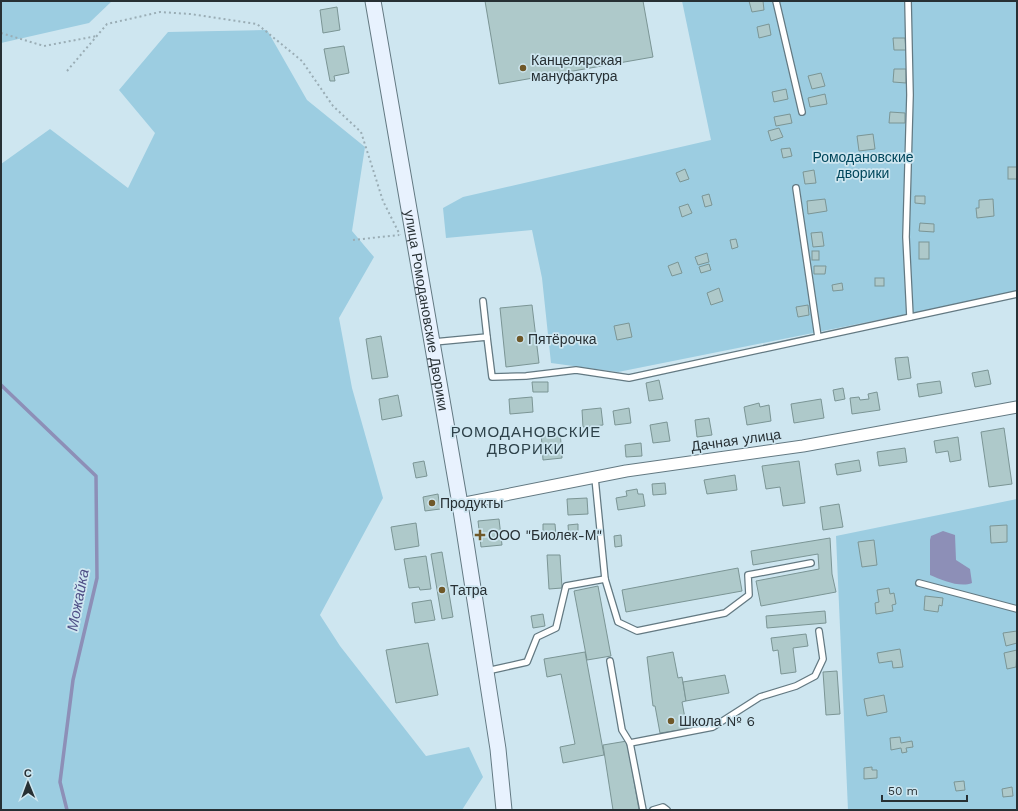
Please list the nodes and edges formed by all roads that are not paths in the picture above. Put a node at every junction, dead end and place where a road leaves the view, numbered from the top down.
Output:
1 (373, 1) edge
2 (776, 1) edge
3 (908, 1) edge
4 (802, 112) dead end
5 (796, 188) dead end
6 (1017, 294) edge
7 (483, 301) dead end
8 (910, 317) junction
9 (487, 337) junction
10 (818, 337) junction
11 (434, 342) junction
12 (1017, 407) edge
13 (595, 478) junction
14 (460, 504) junction
15 (811, 563) dead end
16 (605, 580) junction
17 (920, 583) dead end
18 (1017, 609) edge
19 (819, 630) dead end
20 (610, 661) dead end
21 (486, 672) junction
22 (630, 743) junction
23 (504, 810) edge
24 (643, 810) edge
25 (653, 810) edge
26 (667, 810) edge

1 - 11 street, улица Ромодановские Дворики
2 - 4 lane
3 - 8 lane
5 - 10 lane
6 - 8 lane
7 - 9 lane
8 - 10 lane
9 - 10 lane
9 - 11 lane
11 - 14 street, улица Ромодановские Дворики
12 - 13 street, Дачная улица
13 - 14 street, Дачная улица
13 - 16 lane
14 - 21 street, улица Ромодановские Дворики
15 - 16 lane
16 - 21 lane
17 - 18 lane
19 - 22 lane
20 - 22 lane
21 - 23 street, улица Ромодановские Дворики
22 - 24 lane
25 - 26 lane

